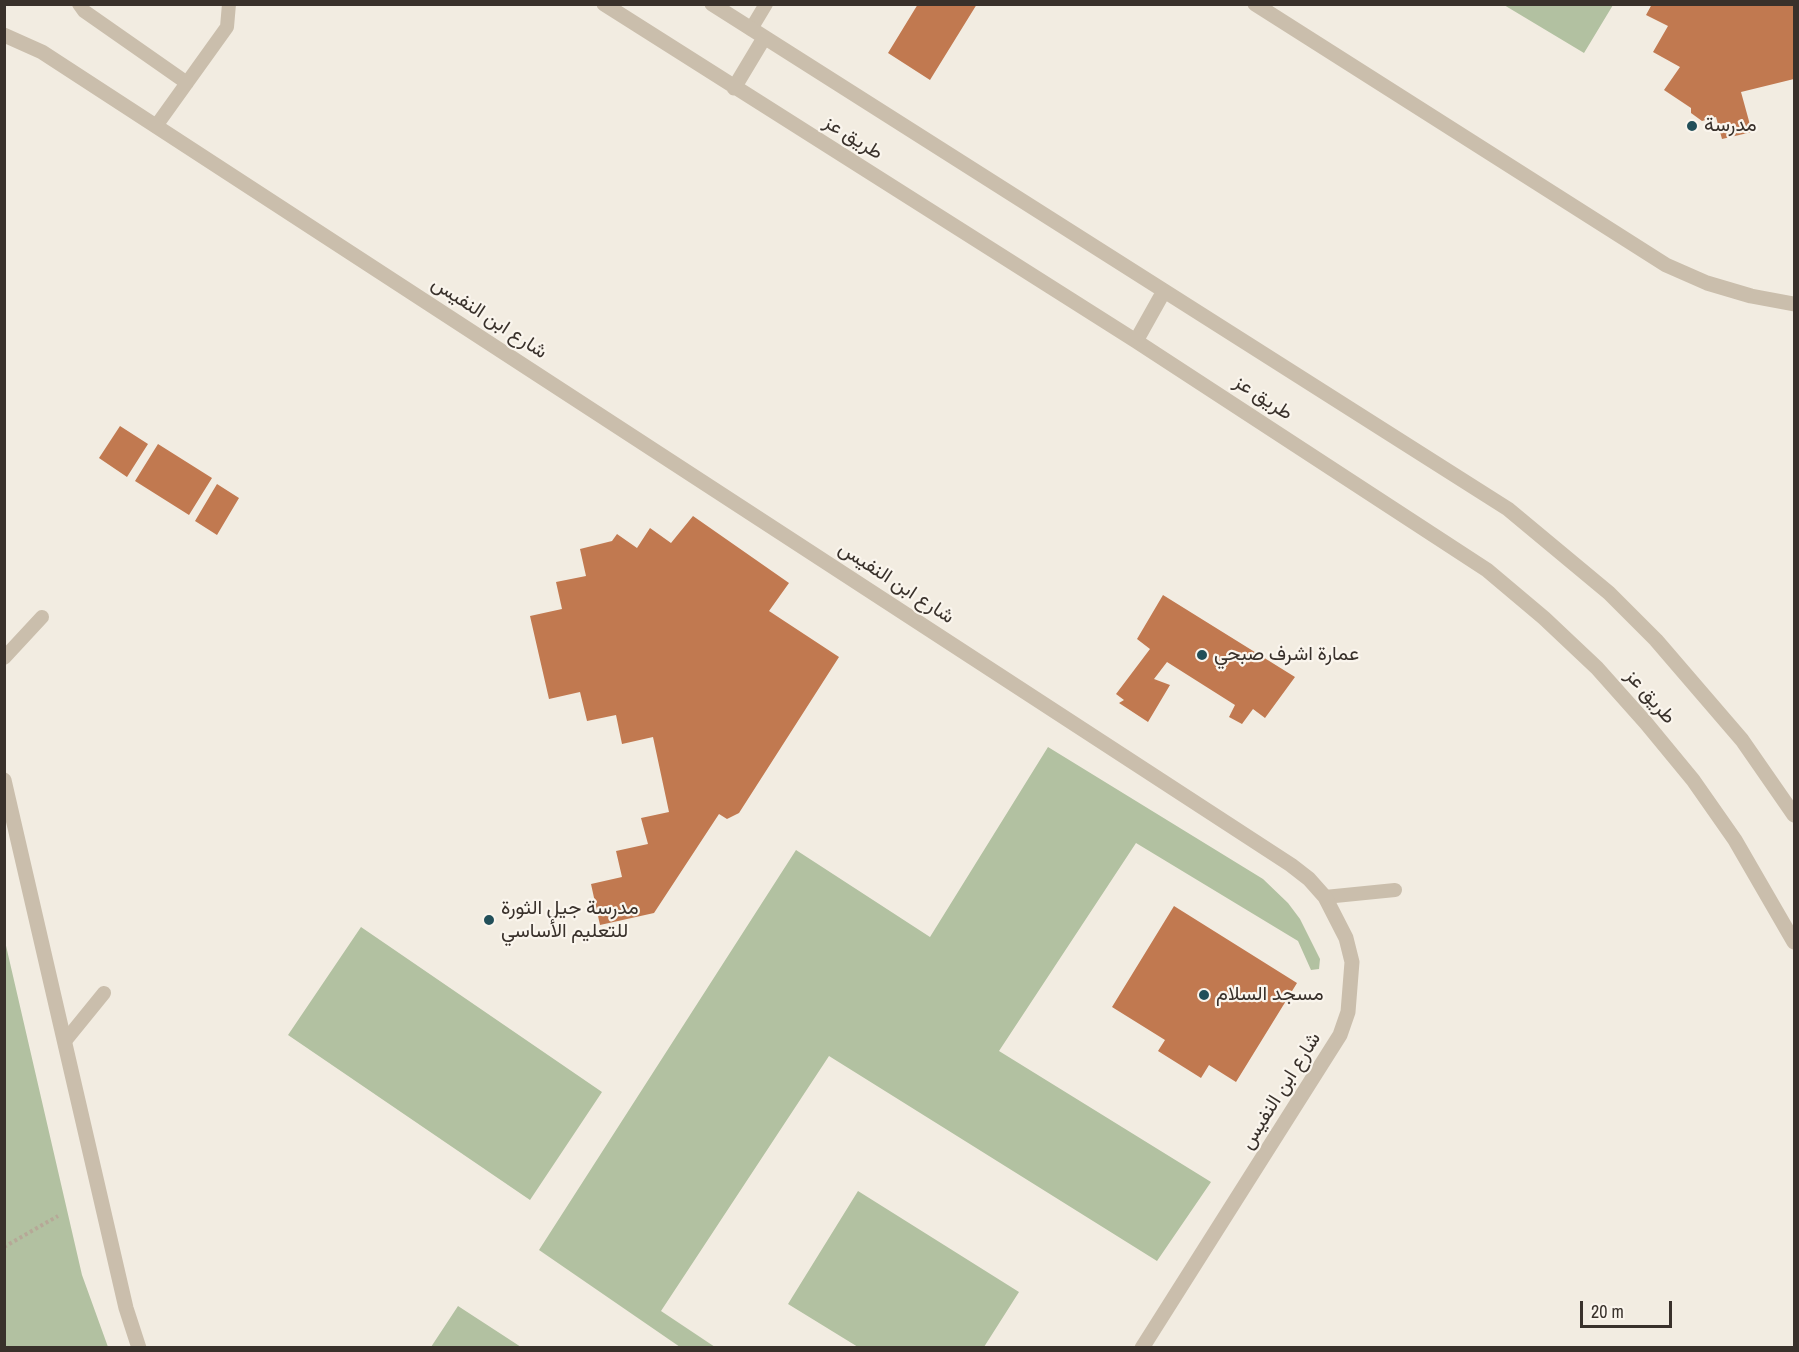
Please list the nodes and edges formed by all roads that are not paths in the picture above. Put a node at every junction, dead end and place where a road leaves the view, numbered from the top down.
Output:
1 (79, 4) edge
2 (230, 4) edge
3 (604, 4) edge
4 (712, 4) edge
5 (766, 4) edge
6 (1255, 4) edge
7 (758, 33) junction
8 (4, 35) edge
9 (187, 83) junction
10 (734, 88) junction
11 (156, 126) junction
12 (1164, 291) junction
13 (1794, 304) edge
14 (1136, 340) junction
15 (42, 617) dead end
16 (4, 658) edge
17 (4, 780) edge
18 (1794, 816) edge
19 (1395, 890) dead end
20 (1325, 897) junction
21 (1794, 942) edge
22 (104, 993) dead end
23 (65, 1041) junction
24 (139, 1347) edge
25 (1142, 1347) edge

1 - 9 lane
2 - 9 lane
3 - 10 street, طريق عز
4 - 7 street, طريق عز
5 - 7 lane
6 - 13 street
7 - 10 street
7 - 12 street, طريق عز
8 - 11 street, شارع ابن النفيس
9 - 11 lane
10 - 14 street, طريق عز
11 - 20 street, شارع ابن النفيس
12 - 14 street
12 - 18 street, طريق عز
14 - 21 street, طريق عز
15 - 16 lane
17 - 23 street
19 - 20 lane
20 - 25 street, شارع ابن النفيس
22 - 23 lane
23 - 24 street

